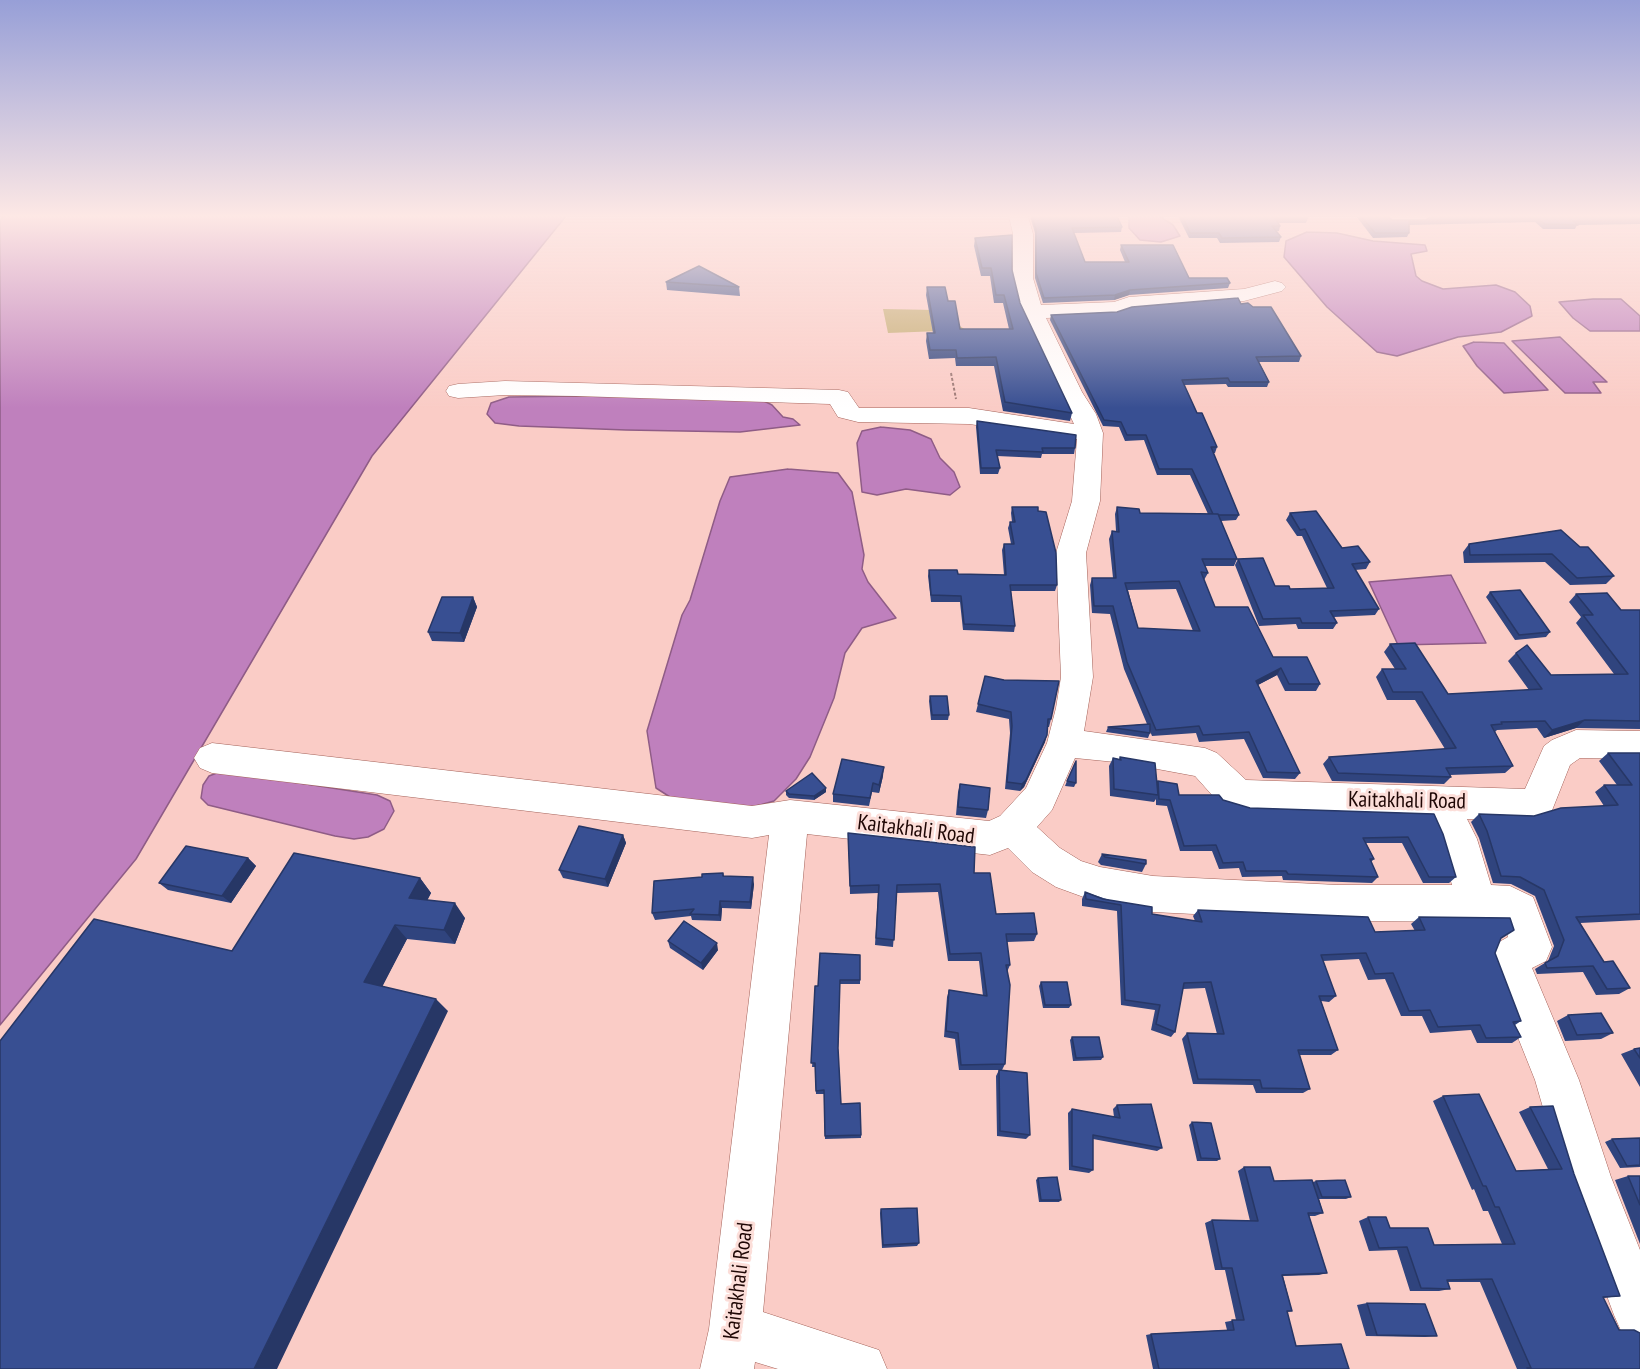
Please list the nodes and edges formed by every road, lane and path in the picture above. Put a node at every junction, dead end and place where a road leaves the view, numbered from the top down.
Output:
1 (1024, 280) edge
2 (1275, 287) dead end
3 (1033, 312) junction
4 (951, 373) dead end
5 (458, 391) dead end
6 (959, 416) junction
7 (1090, 433) junction
8 (1064, 743) junction
9 (1640, 744) edge
10 (212, 758) dead end
11 (1440, 801) junction
12 (790, 816) junction
13 (1013, 828) junction
14 (1470, 903) junction
15 (1640, 1315) edge
16 (731, 1349) edge
17 (860, 1369) edge

1 - 3 street
2 - 3 street
3 - 7 street
4 - 6 path
5 - 6 street
6 - 7 street
7 - 8 street
8 - 11 street, Kaitakhali Road
8 - 13 street, Kaitakhali Road
9 - 11 street, Kaitakhali Road
10 - 12 street
11 - 14 street
12 - 13 street, Kaitakhali Road
12 - 16 street, Kaitakhali Road
13 - 14 street
14 - 15 street
16 - 17 street

